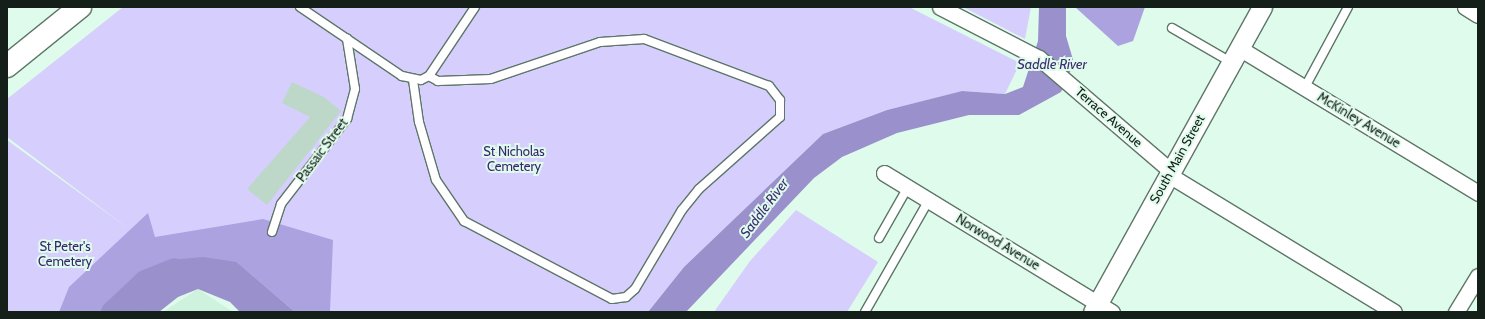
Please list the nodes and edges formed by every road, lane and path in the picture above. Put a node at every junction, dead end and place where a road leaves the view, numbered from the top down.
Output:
1 (80, 7) edge
2 (300, 7) edge
3 (475, 7) edge
4 (940, 7) edge
5 (1262, 7) edge
6 (1348, 7) edge
7 (1465, 7) edge
8 (1478, 15) edge
9 (1172, 28) dead end
10 (347, 39) junction
11 (1235, 55) junction
12 (7, 66) edge
13 (429, 76) junction
14 (413, 80) junction
15 (1305, 87) junction
16 (884, 173) dead end
17 (1170, 173) junction
18 (908, 187) junction
19 (1478, 193) edge
20 (929, 200) junction
21 (272, 232) dead end
22 (879, 238) dead end
23 (1478, 276) edge
24 (1101, 309) edge
25 (865, 312) edge
26 (1394, 312) edge
27 (1456, 312) edge

1 - 12 main road
2 - 10 lane
3 - 13 lane
4 - 17 street, Terrace Avenue
5 - 11 street, South Main Street
6 - 15 lane
7 - 8 street
9 - 11 lane
10 - 14 lane
10 - 21 lane, Passaic Street
11 - 15 street, McKinley Avenue
11 - 17 street, South Main Street
13 - 14 lane
13 - 14 lane
15 - 19 street, McKinley Avenue
16 - 18 street, Norwood Avenue
17 - 24 street, South Main Street
17 - 26 street, Terrace Avenue
18 - 20 street, Norwood Avenue
18 - 22 lane
20 - 24 street, Norwood Avenue
20 - 25 lane
23 - 27 street

